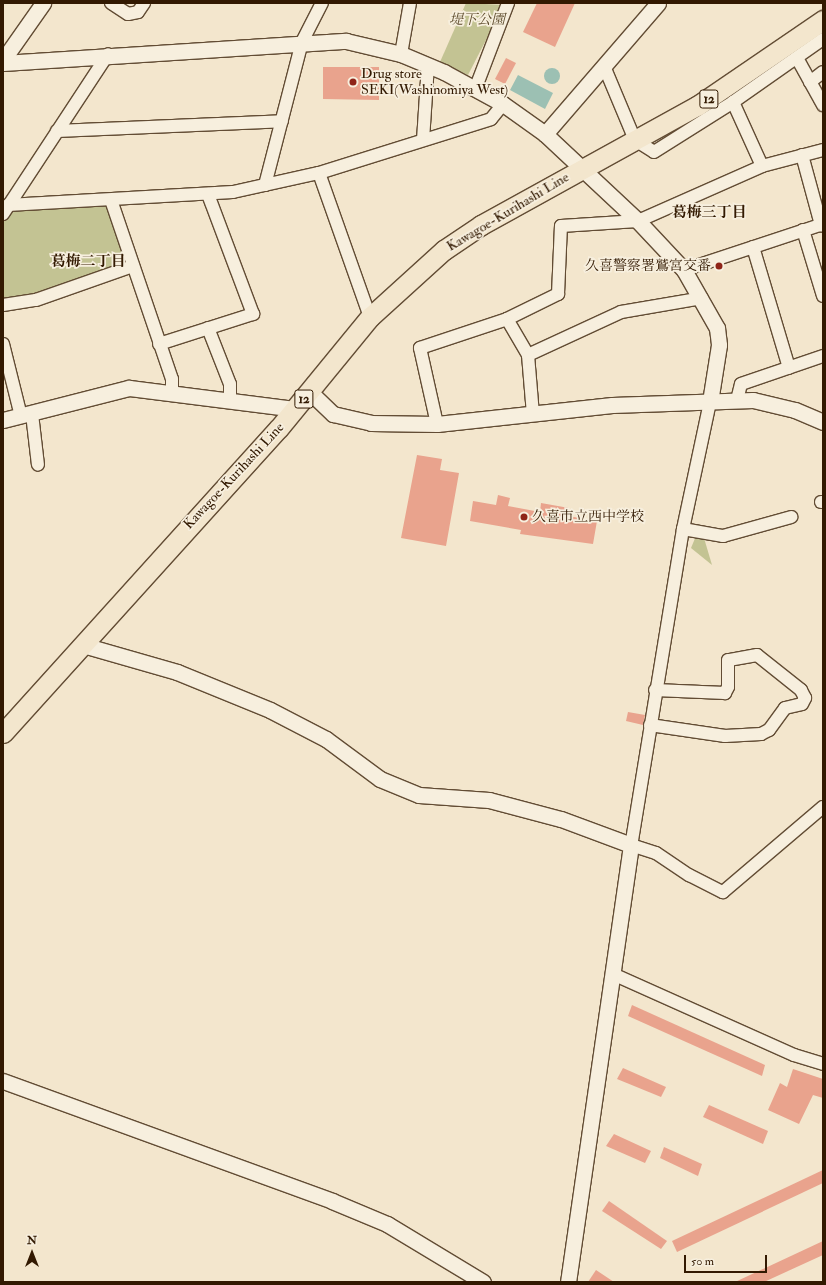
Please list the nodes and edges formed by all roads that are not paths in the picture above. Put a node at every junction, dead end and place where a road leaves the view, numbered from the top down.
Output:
1 (111, 3) edge
2 (144, 3) edge
3 (322, 3) edge
4 (410, 3) edge
5 (508, 3) edge
6 (658, 3) edge
7 (37, 6) edge
8 (823, 20) edge
9 (823, 38) edge
10 (302, 42) junction
11 (108, 54) junction
12 (401, 54) junction
13 (797, 58) junction
14 (3, 60) edge
15 (3, 63) edge
16 (428, 65) junction
17 (604, 66) junction
18 (823, 72) edge
19 (810, 82) junction
20 (476, 87) junction
21 (733, 102) junction
22 (503, 104) junction
23 (823, 105) edge
24 (282, 121) junction
25 (56, 131) junction
26 (544, 134) junction
27 (423, 140) junction
28 (636, 140) junction
29 (823, 150) edge
30 (802, 155) junction
31 (762, 166) junction
32 (583, 168) junction
33 (319, 173) junction
34 (265, 185) junction
35 (208, 194) junction
36 (111, 200) junction
37 (6, 209) edge
38 (638, 220) junction
39 (822, 224) edge
40 (803, 230) junction
41 (753, 246) junction
42 (133, 266) junction
43 (684, 270) junction
44 (823, 292) edge
45 (702, 298) junction
46 (3, 305) edge
47 (370, 317) junction
48 (506, 319) junction
49 (208, 328) junction
50 (3, 344) edge
51 (159, 344) junction
52 (528, 355) junction
53 (823, 356) edge
54 (789, 368) junction
55 (172, 392) junction
56 (310, 392) junction
57 (230, 400) junction
58 (738, 400) junction
59 (710, 402) junction
60 (296, 409) junction
61 (533, 414) junction
62 (26, 415) junction
63 (3, 420) edge
64 (823, 422) edge
65 (437, 424) junction
66 (38, 465) dead end
67 (791, 516) dead end
68 (683, 529) junction
69 (83, 645) junction
70 (655, 690) junction
71 (650, 725) junction
72 (3, 733) edge
73 (823, 807) edge
74 (631, 845) junction
75 (615, 975) junction
76 (823, 1064) edge
77 (3, 1081) edge
78 (483, 1282) edge
79 (568, 1282) edge

1 - 2 street
3 - 10 street
4 - 12 street
5 - 20 street
6 - 17 street
7 - 14 street
8 - 28 main road, Kawagoe-Kurihashi Line / 12
9 - 13 street
10 - 11 street
10 - 12 street
10 - 24 street
11 - 15 street
11 - 25 street
12 - 16 street
13 - 19 street
13 - 21 street
16 - 20 street
16 - 27 street
17 - 26 street
17 - 28 street
18 - 19 street
19 - 23 street
20 - 22 street
21 - 28 street
21 - 31 street
22 - 26 street
22 - 27 street
24 - 25 street
24 - 34 street
25 - 37 street
26 - 32 street
27 - 33 street
28 - 32 main road, Kawagoe-Kurihashi Line / 12
29 - 30 street
30 - 31 street
30 - 39 street
31 - 38 street
32 - 38 street
32 - 47 main road, Kawagoe-Kurihashi Line / 12
33 - 34 street
33 - 47 street
34 - 35 street
35 - 36 street
35 - 49 street
36 - 37 street
36 - 42 street
38 - 43 street
38 - 48 street
39 - 40 street
40 - 41 street
40 - 44 street
41 - 43 street
41 - 54 street
42 - 46 street
42 - 51 street
43 - 45 street
45 - 52 street
45 - 59 street
47 - 56 main road, Kawagoe-Kurihashi Line / 12
48 - 52 street
48 - 65 street
49 - 51 street
49 - 57 street
50 - 62 street
51 - 55 street
52 - 61 street
53 - 54 street
54 - 58 street
55 - 57 street
55 - 62 street
56 - 60 main road, Kawagoe-Kurihashi Line / 12
56 - 65 street
57 - 60 street
58 - 59 street
58 - 64 street
59 - 61 street
59 - 68 street
60 - 69 main road, Kawagoe-Kurihashi Line / 12
61 - 65 street
62 - 63 street
62 - 66 street
67 - 68 street
68 - 70 street
69 - 72 main road, Kawagoe-Kurihashi Line / 12
69 - 74 street
70 - 71 street
70 - 71 street
71 - 74 street
73 - 74 street
74 - 75 street
75 - 76 street
75 - 79 street
77 - 78 street

